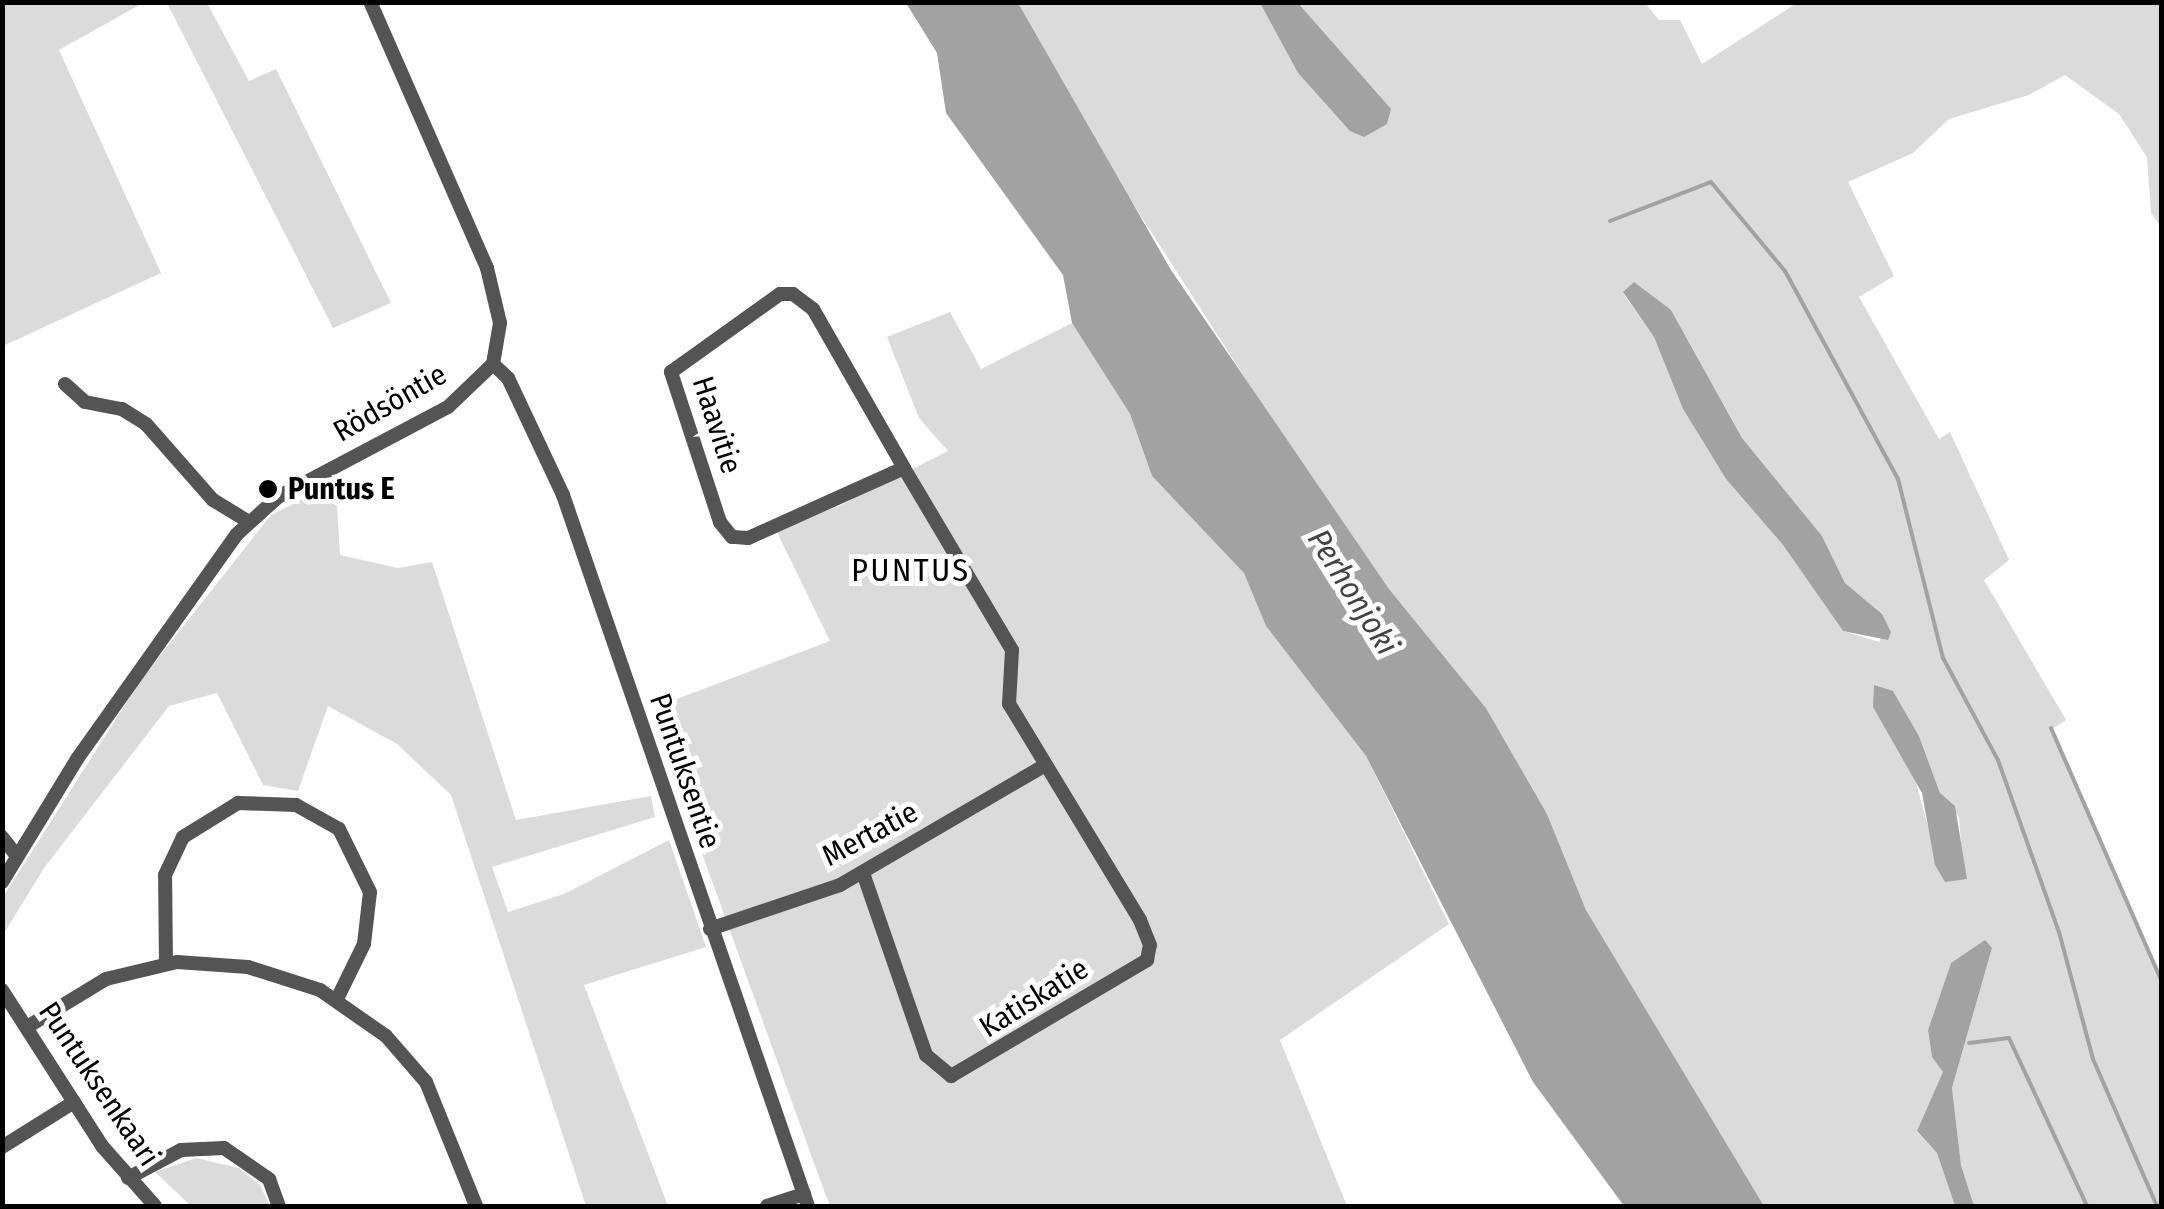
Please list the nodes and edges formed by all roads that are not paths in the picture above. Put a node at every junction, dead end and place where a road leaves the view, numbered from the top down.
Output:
1 (370, 2) edge
2 (493, 364) junction
3 (65, 384) dead end
4 (904, 468) junction
5 (248, 522) junction
6 (1045, 765) junction
7 (2, 837) edge
8 (17, 856) junction
9 (863, 872) junction
10 (2, 882) edge
11 (710, 929) junction
12 (166, 964) junction
13 (2, 990) edge
14 (338, 997) junction
15 (27, 1027) junction
16 (74, 1102) junction
17 (2, 1147) edge
18 (128, 1178) junction
19 (806, 1200) edge
20 (155, 1206) edge
21 (279, 1206) edge
22 (476, 1206) edge
23 (767, 1206) edge

1 - 2 street
2 - 5 street, Rödsöntie
2 - 11 street, Puntuksentie
3 - 5 street
4 - 4 street, Haavitie
4 - 6 street, Haavitie
5 - 8 street, Rödsöntie
6 - 9 street, Mertatie
6 - 9 street, Katiskatie
7 - 8 street
8 - 10 street, Rödsöntie
9 - 11 street, Mertatie
11 - 19 street, Puntuksentie
12 - 14 street
12 - 14 street
12 - 15 street
13 - 15 street, Puntuksenkaari
14 - 22 street
15 - 16 street, Puntuksenkaari
16 - 17 street
16 - 18 street, Puntuksenkaari
18 - 20 street, Puntuksenkaari
18 - 21 street
19 - 23 street

